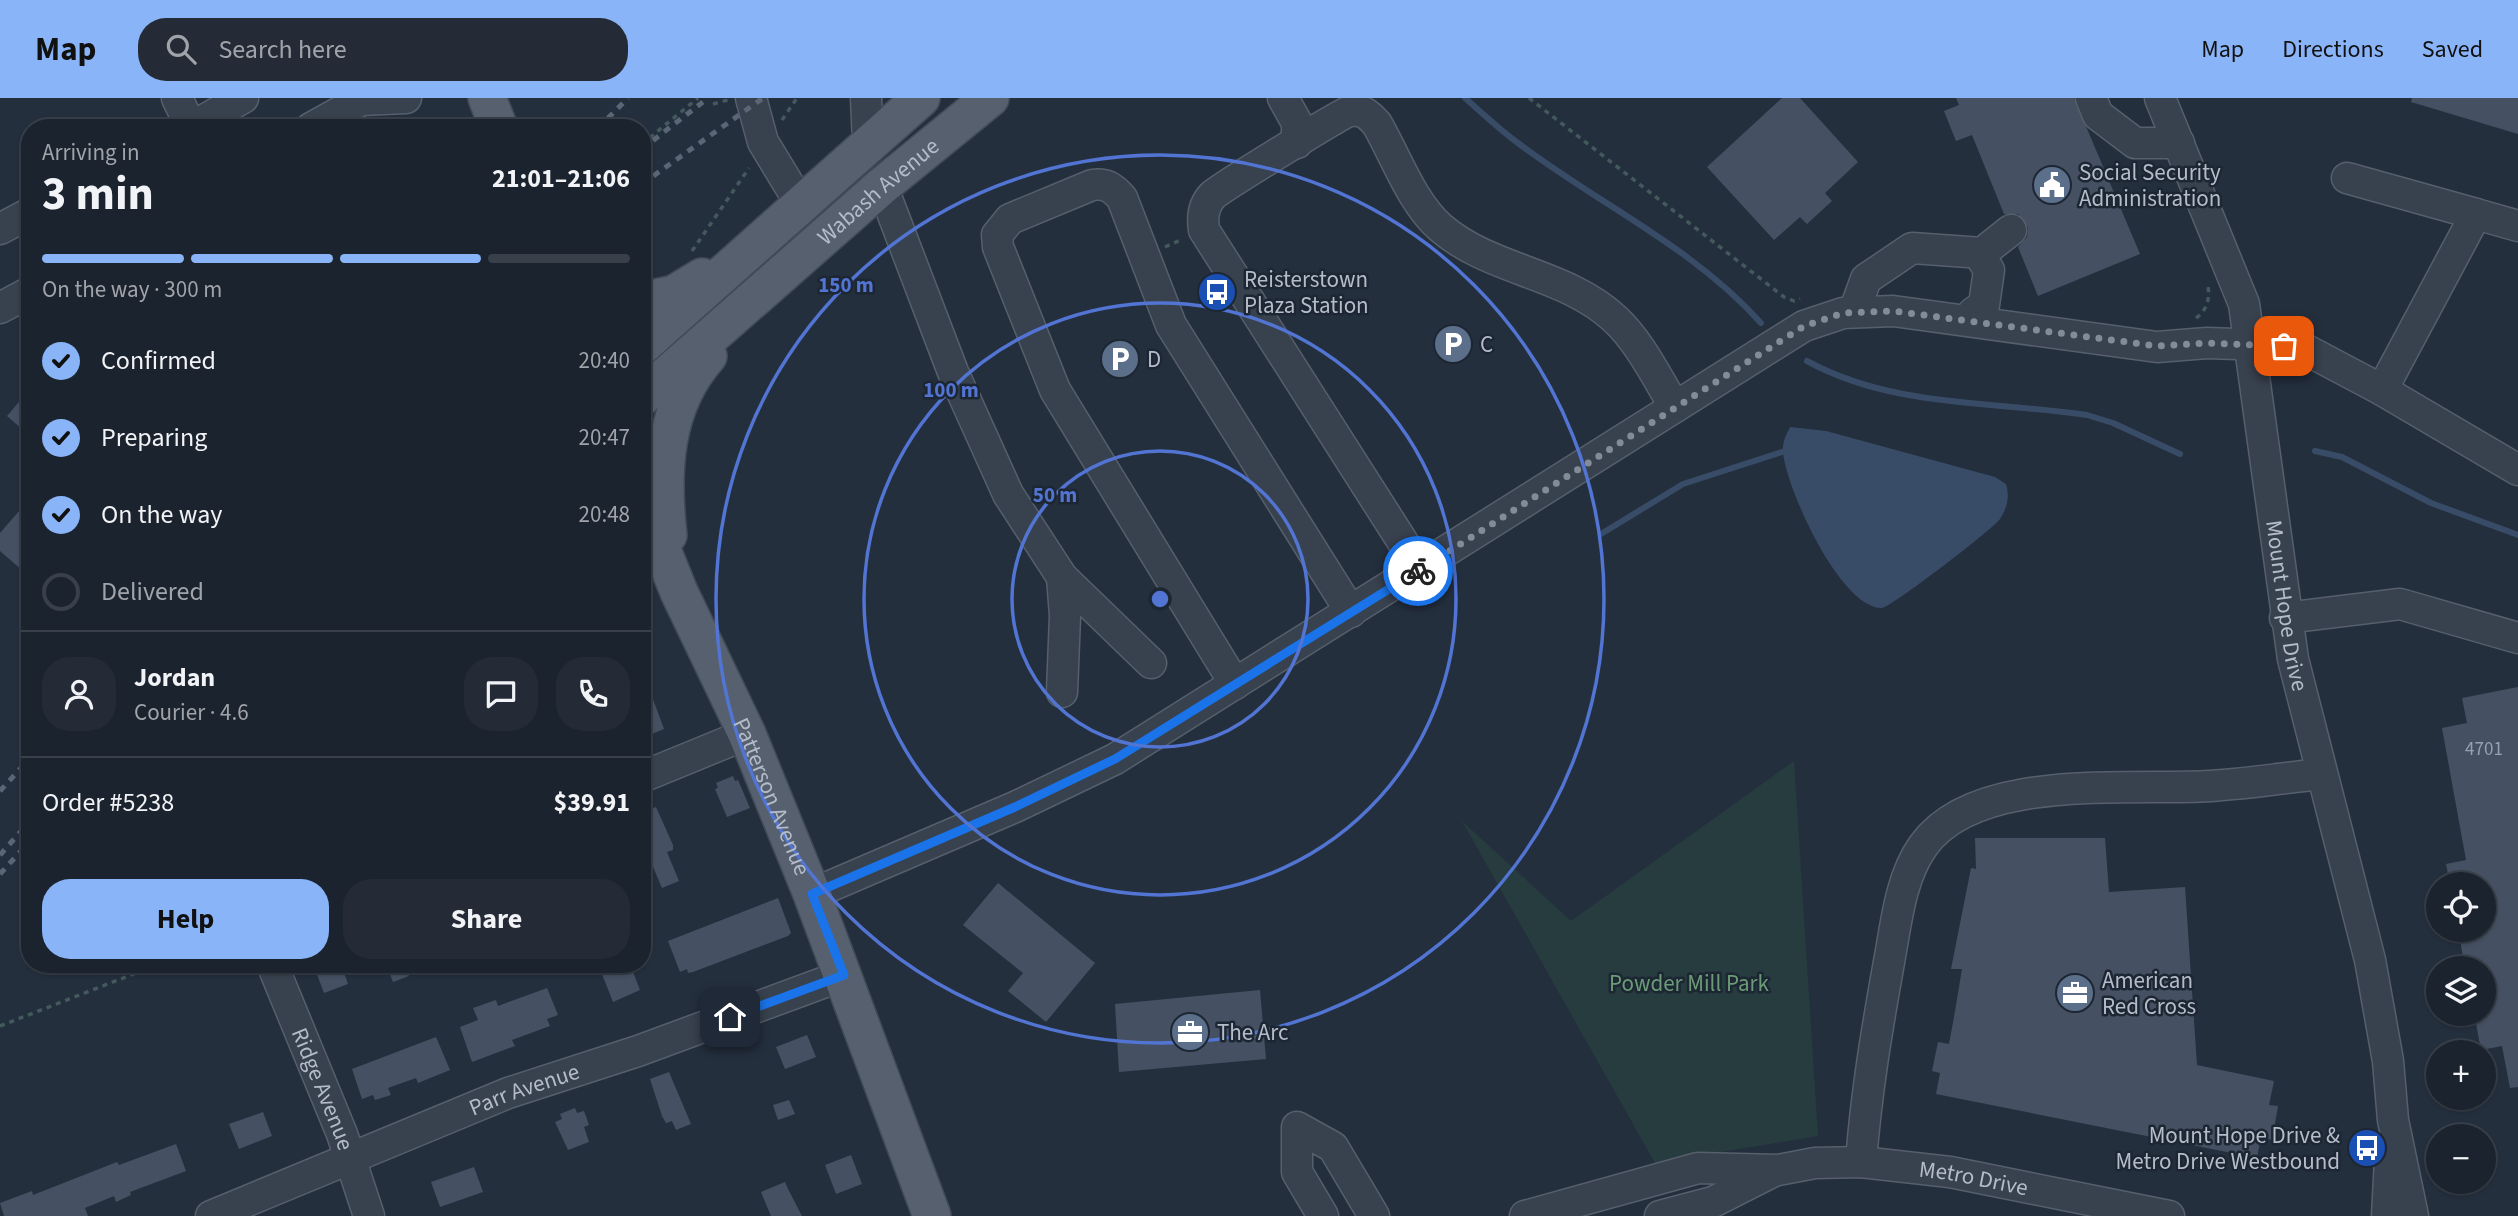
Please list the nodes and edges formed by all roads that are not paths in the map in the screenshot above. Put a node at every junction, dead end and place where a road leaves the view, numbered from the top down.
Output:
1 (177, 98) edge
2 (243, 98) edge
3 (405, 98) edge
4 (487, 98) edge
5 (751, 98) edge
6 (866, 98) edge
7 (921, 98) edge
8 (990, 98) edge
9 (1283, 98) edge
10 (2091, 98) edge
11 (2160, 98) edge
12 (364, 99) edge
13 (186, 119) edge
14 (206, 119) edge
15 (327, 119) edge
16 (495, 119) edge
17 (868, 143) junction
18 (1297, 143) junction
19 (2179, 143) junction
20 (2347, 177) dead end
21 (882, 186) junction
22 (800, 204) junction
23 (2476, 214) junction
24 (21, 218) edge
25 (2518, 226) edge
26 (0, 229) edge
27 (2011, 230) dead end
28 (764, 237) junction
29 (1982, 256) junction
30 (793, 263) junction
31 (21, 297) edge
32 (651, 299) edge
33 (0, 308) edge
34 (1854, 312) junction
35 (1973, 317) junction
36 (651, 338) edge
37 (2251, 346) junction
38 (651, 389) edge
39 (2382, 390) junction
40 (1675, 407) junction
41 (2518, 470) edge
42 (651, 523) edge
43 (1420, 569) junction
44 (1062, 577) junction
45 (679, 592) junction
46 (1351, 612) junction
47 (2285, 618) junction
48 (2518, 638) edge
49 (1151, 663) dead end
50 (1236, 684) junction
51 (1062, 692) dead end
52 (747, 734) junction
53 (651, 773) edge
54 (2320, 774) junction
55 (812, 894) junction
56 (276, 973) edge
57 (844, 975) junction
58 (2393, 1120) junction
59 (350, 1160) junction
60 (1861, 1162) junction
61 (1778, 1170) junction
62 (927, 1215) edge
63 (211, 1216) edge
64 (369, 1216) edge
65 (1322, 1216) edge
66 (1374, 1216) edge
67 (1525, 1216) edge
68 (1660, 1216) edge
69 (2169, 1216) edge
70 (2387, 1216) edge
71 (2413, 1216) edge

1 - 13 street
2 - 14 street
3 - 12 street
4 - 16 main road
5 - 22 street
6 - 17 street
7 - 17 main road, Wabash Avenue
8 - 21 main road, Wabash Avenue
9 - 18 street
10 - 19 street
11 - 19 street, Mount Hope Drive
12 - 15 street
17 - 22 main road, Wabash Avenue
18 - 40 street
18 - 43 street
19 - 37 street, Mount Hope Drive
20 - 23 street
21 - 30 main road, Wabash Avenue
21 - 44 street
22 - 28 main road, Wabash Avenue
23 - 25 street
23 - 39 street
24 - 26 street
27 - 29 street
28 - 32 main road
28 - 36 main road, Wabash Avenue
29 - 34 street
29 - 35 street
30 - 38 main road, Wabash Avenue
30 - 45 main road
31 - 33 street
34 - 35 street
34 - 40 street
35 - 37 street
37 - 39 street
37 - 47 street, Mount Hope Drive
39 - 41 street
40 - 43 street
42 - 45 main road, Patterson Avenue
43 - 46 street
44 - 49 street
44 - 51 street
45 - 52 main road, Patterson Avenue
46 - 50 street
46 - 50 street
47 - 48 street
47 - 54 street, Mount Hope Drive
50 - 55 street
52 - 53 street
52 - 55 main road, Patterson Avenue
54 - 58 street, Mount Hope Drive
54 - 60 street
55 - 57 main road, Patterson Avenue
56 - 59 street, Ridge Avenue
57 - 59 street, Parr Avenue
57 - 62 main road, Patterson Avenue
58 - 70 street, Mount Hope Drive
58 - 71 street, Mount Hope Drive
59 - 63 street, Parr Avenue
59 - 64 street, Ridge Avenue
60 - 61 street, Metro Drive
60 - 69 street, Metro Drive
61 - 67 street, Metro Drive
61 - 68 street, Metro Drive
65 - 66 street

